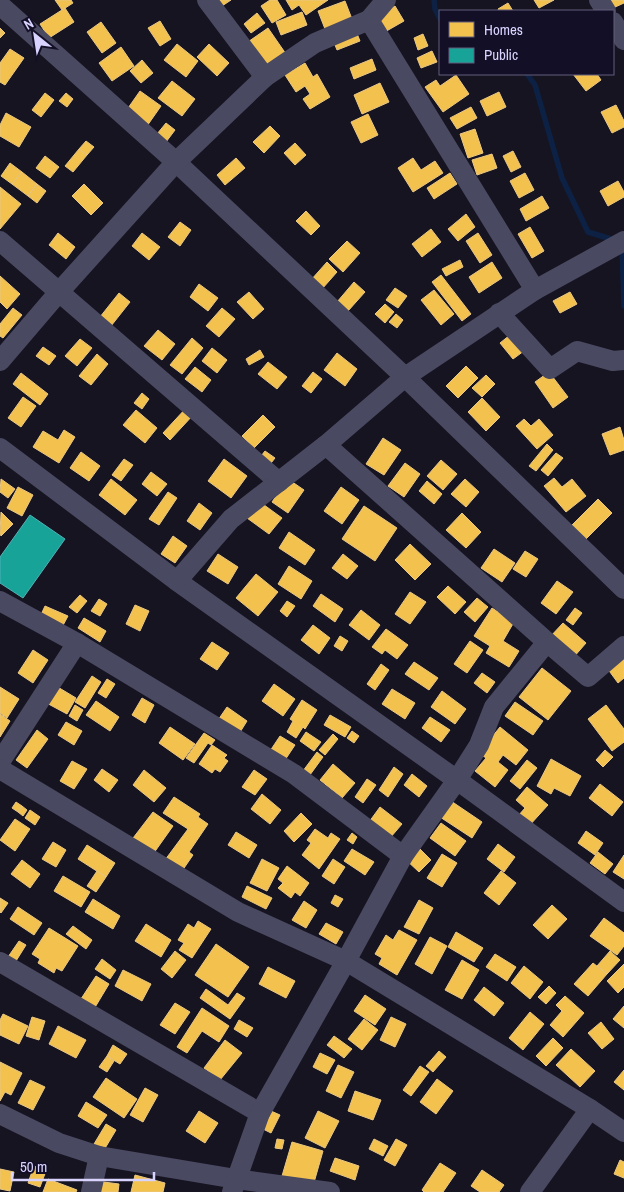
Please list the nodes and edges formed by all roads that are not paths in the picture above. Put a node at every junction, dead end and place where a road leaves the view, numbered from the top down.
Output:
1 (207, 0) edge
2 (386, 0) edge
3 (0, 5) edge
4 (369, 20) junction
5 (614, 24) edge
6 (624, 40) edge
7 (265, 77) junction
8 (176, 162) junction
9 (0, 242) edge
10 (618, 244) edge
11 (535, 290) junction
12 (59, 292) junction
13 (500, 313) junction
14 (0, 361) edge
15 (618, 361) edge
16 (405, 377) junction
17 (326, 445) junction
18 (0, 448) edge
19 (279, 482) junction
20 (177, 581) junction
21 (624, 589) edge
22 (0, 601) edge
23 (547, 642) junction
24 (77, 643) junction
25 (624, 646) edge
26 (0, 762) edge
27 (0, 769) edge
28 (457, 780) junction
29 (403, 856) junction
30 (624, 902) edge
31 (346, 961) junction
32 (0, 962) edge
33 (590, 1109) junction
34 (260, 1113) junction
35 (0, 1114) edge
36 (624, 1132) edge
37 (99, 1156) junction
38 (234, 1186) edge
39 (90, 1192) edge
40 (330, 1192) edge
41 (530, 1192) edge

1 - 7 street
2 - 4 street
3 - 8 street
4 - 7 street
4 - 11 street
5 - 6 street
7 - 8 street
8 - 12 street
8 - 16 street
9 - 12 street
10 - 11 street
11 - 13 street
12 - 14 street
12 - 19 street
13 - 15 street
13 - 16 street
16 - 17 street
16 - 21 street
17 - 19 street
17 - 23 street
18 - 20 street
19 - 20 street
20 - 28 street
22 - 24 street
23 - 25 street
23 - 28 street
24 - 26 street
24 - 29 street
27 - 31 street
28 - 29 street
28 - 30 street
29 - 31 street
31 - 33 street
31 - 34 street
32 - 34 street
33 - 36 street
33 - 41 street
34 - 38 street
35 - 37 street
37 - 38 street
37 - 39 street
38 - 40 street

